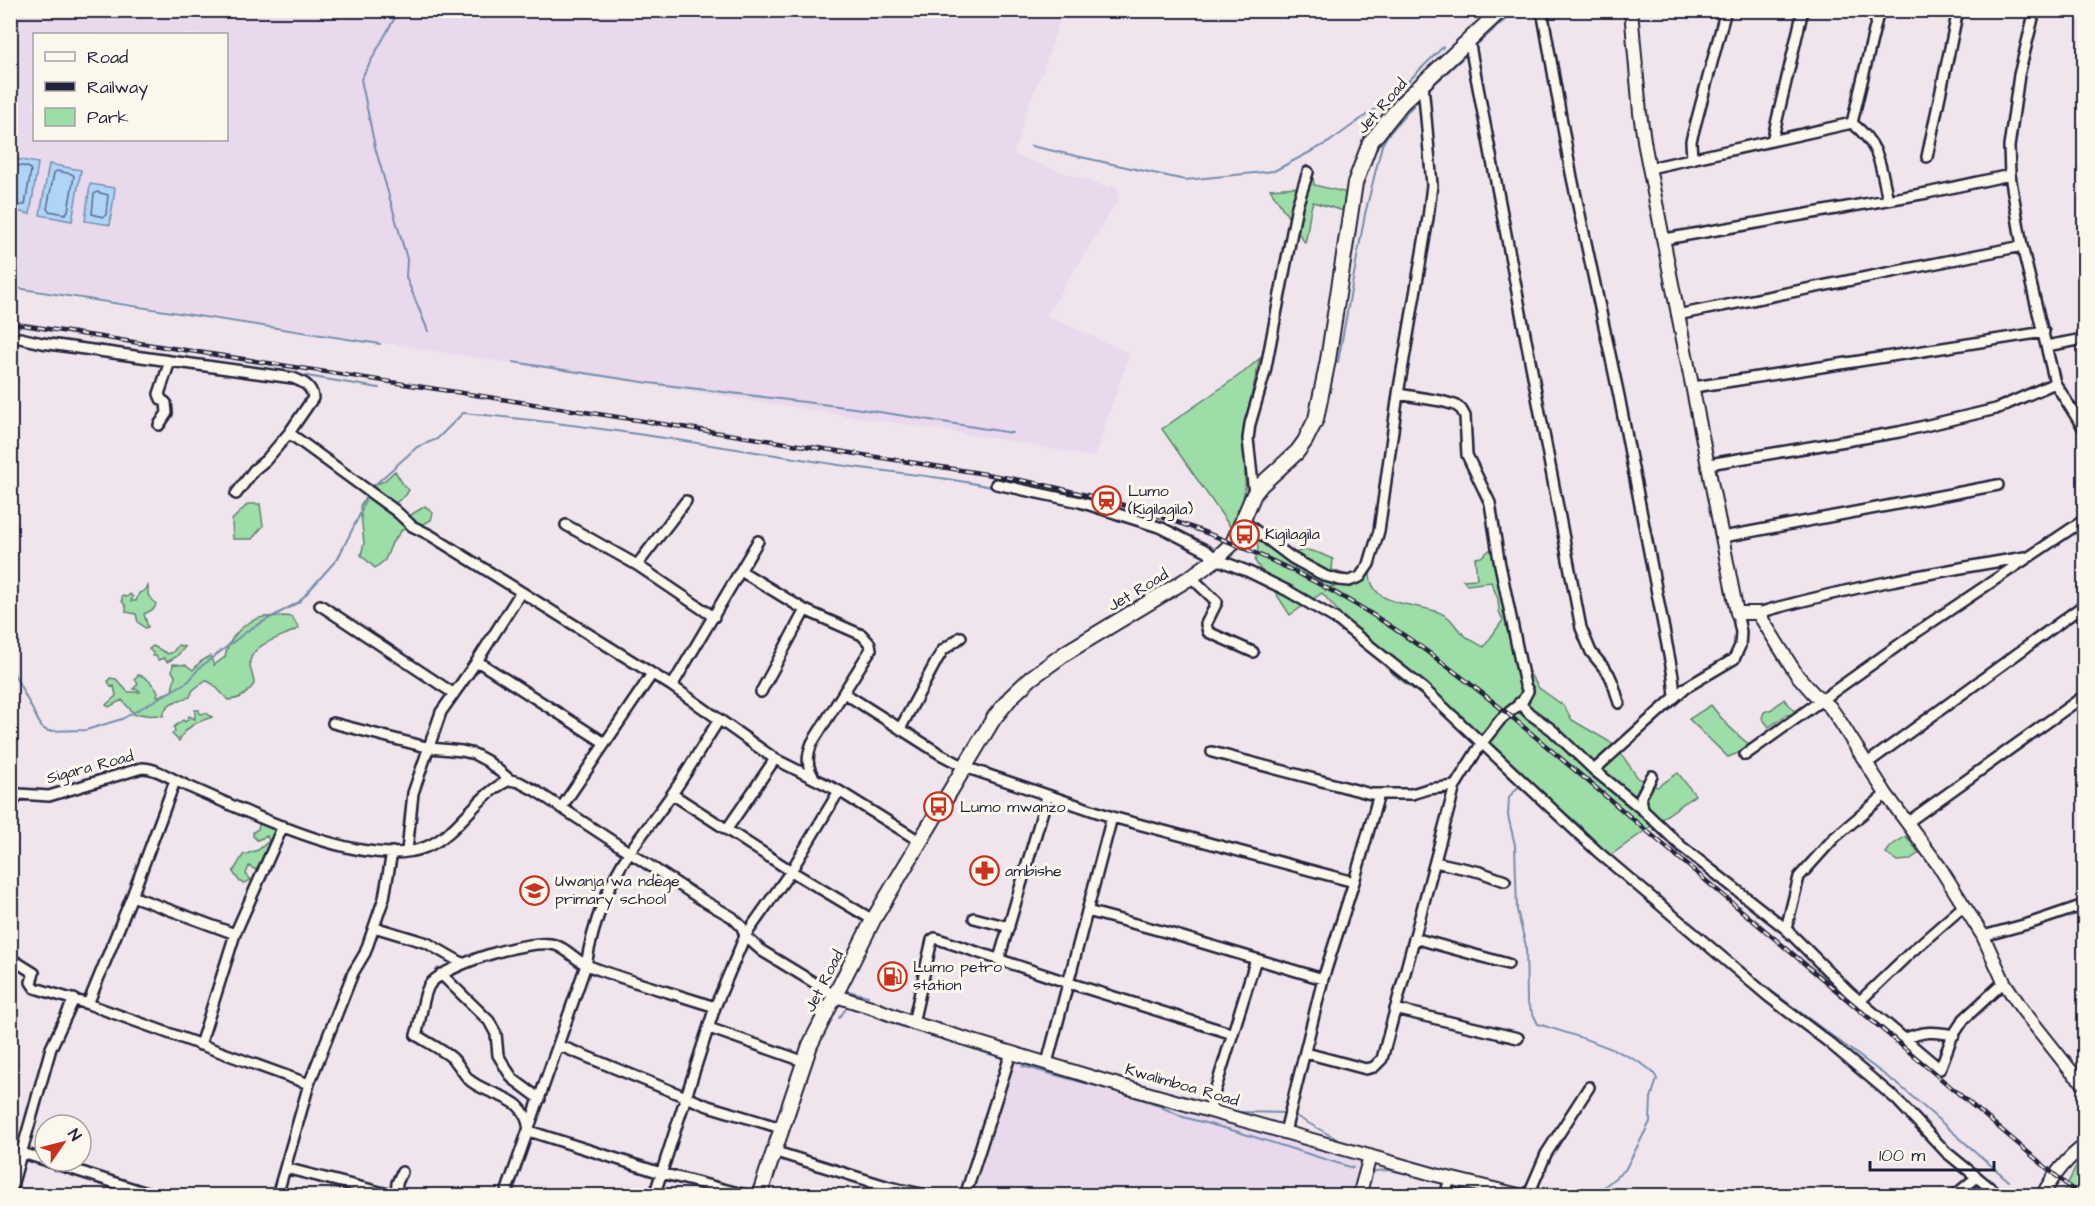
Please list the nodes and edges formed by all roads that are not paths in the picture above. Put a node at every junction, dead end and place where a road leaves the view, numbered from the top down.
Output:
1 (1502, 10) edge
2 (1542, 10) edge
3 (1632, 10) edge
4 (1726, 10) edge
5 (1803, 10) edge
6 (1880, 10) edge
7 (1958, 10) edge
8 (2035, 10) edge
9 (1469, 40) junction
10 (1423, 84) junction
11 (1852, 123) junction
12 (1772, 141) junction
13 (1927, 157) dead end
14 (1692, 159) junction
15 (1650, 168) junction
16 (1308, 172) dead end
17 (2010, 175) junction
18 (1888, 200) junction
19 (1665, 239) junction
20 (2022, 246) junction
21 (1677, 315) junction
22 (2044, 332) junction
23 (20, 338) dead end
24 (2085, 339) edge
25 (2046, 346) junction
26 (170, 361) junction
27 (2055, 383) junction
28 (1694, 387) junction
29 (1398, 394) junction
30 (159, 425) dead end
31 (2085, 429) edge
32 (289, 433) junction
33 (1709, 464) junction
34 (996, 484) dead end
35 (1998, 485) dead end
36 (236, 494) dead end
37 (1254, 494) junction
38 (686, 501) dead end
39 (2085, 520) edge
40 (1243, 521) junction
41 (566, 525) dead end
42 (1723, 537) junction
43 (758, 541) dead end
44 (2030, 556) junction
45 (1216, 560) junction
46 (637, 565) junction
47 (741, 571) junction
48 (1191, 577) junction
49 (521, 592) junction
50 (320, 605) dead end
51 (2085, 605) edge
52 (805, 610) junction
53 (1737, 613) junction
54 (1758, 614) junction
55 (714, 617) junction
56 (961, 637) dead end
57 (1253, 652) dead end
58 (477, 661) junction
59 (652, 674) junction
60 (672, 686) junction
61 (761, 692) dead end
62 (453, 693) junction
63 (844, 693) junction
64 (1675, 696) junction
65 (2085, 696) edge
66 (1821, 700) junction
67 (1519, 703) junction
68 (1619, 703) dead end
69 (719, 720) junction
70 (333, 723) dead end
71 (900, 729) junction
72 (604, 743) junction
73 (1481, 744) junction
74 (430, 748) junction
75 (1212, 752) dead end
76 (1745, 755) dead end
77 (775, 759) junction
78 (1866, 764) junction
79 (965, 767) junction
80 (1594, 770) junction
81 (1652, 776) dead end
82 (510, 780) junction
83 (816, 780) junction
84 (176, 781) junction
85 (1455, 786) junction
86 (15, 791) edge
87 (838, 791) junction
88 (672, 794) junction
89 (1379, 794) junction
90 (1886, 794) junction
91 (1047, 796) junction
92 (10, 806) edge
93 (561, 808) junction
94 (1643, 810) junction
95 (1112, 817) junction
96 (1908, 822) junction
97 (283, 826) junction
98 (727, 829) junction
99 (921, 842) junction
100 (407, 851) junction
101 (630, 851) junction
102 (392, 852) junction
103 (1435, 862) junction
104 (791, 871) junction
105 (1505, 881) dead end
106 (1354, 882) junction
107 (132, 896) junction
108 (1965, 905) junction
109 (2085, 905) edge
110 (1087, 911) junction
111 (974, 918) dead end
112 (873, 920) junction
113 (374, 927) junction
114 (1009, 927) junction
115 (1786, 929) junction
116 (235, 934) junction
117 (745, 936) junction
118 (1983, 936) junction
119 (1414, 938) junction
120 (10, 958) edge
121 (999, 959) junction
122 (1256, 959) junction
123 (462, 963) junction
124 (1508, 964) dead end
125 (586, 965) junction
126 (441, 974) junction
127 (1323, 979) junction
128 (2004, 982) junction
129 (1069, 983) junction
130 (836, 996) junction
131 (74, 999) junction
132 (1860, 1001) junction
133 (88, 1004) junction
134 (715, 1007) junction
135 (1395, 1009) junction
136 (913, 1023) junction
137 (708, 1028) junction
138 (1233, 1034) junction
139 (1953, 1035) junction
140 (1518, 1038) dead end
141 (1904, 1039) junction
142 (200, 1045) junction
143 (558, 1045) junction
144 (1011, 1053) junction
145 (1306, 1053) junction
146 (806, 1059) junction
147 (1047, 1063) junction
148 (2085, 1083) edge
149 (309, 1084) junction
150 (1589, 1087) dead end
151 (686, 1097) junction
152 (540, 1099) junction
153 (1209, 1110) junction
154 (781, 1128) junction
155 (529, 1131) junction
156 (1285, 1132) junction
157 (2085, 1146) edge
158 (773, 1151) junction
159 (22, 1153) junction
160 (1370, 1156) junction
161 (33, 1157) edge
162 (285, 1168) junction
163 (402, 1172) dead end
164 (84, 1173) edge
165 (661, 1173) junction
166 (1977, 1177) junction
167 (1450, 1178) junction
168 (10, 1193) edge
169 (396, 1195) edge
170 (156, 1196) edge
171 (277, 1196) edge
172 (505, 1196) edge
173 (654, 1196) edge
174 (750, 1196) edge
175 (759, 1196) edge
176 (930, 1196) edge
177 (965, 1196) edge
178 (1359, 1196) edge
179 (1445, 1196) edge
180 (1523, 1196) edge
181 (1528, 1196) edge
182 (1954, 1196) edge
183 (2000, 1196) edge
184 (2042, 1196) edge

1 - 9 main road, Jet Road
2 - 64 street
3 - 15 street
4 - 14 street
5 - 12 street
6 - 11 street
7 - 13 street
8 - 17 street
9 - 10 main road, Jet Road
9 - 68 street
10 - 29 street
10 - 37 main road, Jet Road
11 - 12 street
11 - 18 street
12 - 14 street
14 - 15 street
15 - 19 street
16 - 37 street
17 - 18 street
17 - 20 street
18 - 19 street
19 - 21 street
20 - 21 street
20 - 22 street
21 - 28 street
22 - 25 street
22 - 28 street
23 - 26 street
24 - 25 street
25 - 27 street
26 - 30 street
26 - 32 street
27 - 31 street
27 - 33 street
28 - 33 street
29 - 40 street
29 - 67 street
32 - 36 street
32 - 49 street
33 - 42 street
34 - 45 street
35 - 42 street
37 - 40 main road, Jet Road
38 - 46 street
39 - 44 street
40 - 45 main road, Jet Road
41 - 46 street
42 - 53 street
43 - 47 street
44 - 54 street
44 - 66 street
45 - 48 main road, Jet Road
45 - 73 street
46 - 55 street
47 - 52 street
47 - 55 street
48 - 57 street
48 - 79 main road, Jet Road
49 - 58 street
49 - 59 street
50 - 62 street
51 - 78 street
52 - 61 street
52 - 63 street
53 - 54 street
53 - 64 street
54 - 66 street
55 - 60 street
56 - 71 street
58 - 62 street
58 - 72 street
59 - 60 street
59 - 72 street
60 - 69 street
62 - 74 street
63 - 71 street
63 - 83 street
64 - 80 street
65 - 96 street
66 - 76 street
66 - 78 street
67 - 73 street
67 - 80 street
69 - 77 street
69 - 88 street
70 - 74 street
71 - 79 street
72 - 93 street
73 - 85 street
73 - 166 street
74 - 82 street
74 - 100 street
75 - 89 street
77 - 83 street
77 - 98 street
78 - 90 street
79 - 91 street
79 - 99 main road, Jet Road
80 - 94 street
81 - 94 street
82 - 93 street
82 - 100 street, Sigara Road
83 - 87 street
84 - 86 street, Sigara Road
84 - 97 street, Sigara Road
84 - 107 street
85 - 89 street
85 - 103 street
86 - 92 street
87 - 99 street
87 - 104 street
88 - 98 street
88 - 101 street
89 - 106 street
90 - 96 street
90 - 115 street
91 - 95 street
91 - 114 street
93 - 101 street
94 - 115 street
95 - 106 street
95 - 110 street
96 - 108 street
97 - 102 street, Sigara Road
97 - 116 street
98 - 104 street
99 - 112 main road, Jet Road
100 - 102 street, Sigara Road
101 - 117 street
101 - 125 street
102 - 113 street
103 - 105 street
103 - 119 street
104 - 112 street
104 - 117 street
106 - 127 street
107 - 116 street
107 - 133 street
108 - 118 street
108 - 132 street
109 - 118 street
110 - 122 street
110 - 129 street
111 - 114 street
112 - 130 main road, Jet Road
113 - 123 street
113 - 149 street
114 - 121 street
115 - 132 street
116 - 142 street
117 - 130 street
117 - 134 street
118 - 128 street
119 - 124 street
119 - 135 street
120 - 131 street
121 - 129 street
121 - 136 street
122 - 127 street
122 - 138 street
123 - 125 street
123 - 126 street
125 - 134 street
125 - 143 street
126 - 152 street
126 - 155 street
127 - 145 street
128 - 139 street
128 - 148 street
129 - 138 street
129 - 147 street
130 - 136 street, Kwalimboa Road
130 - 146 main road, Jet Road
131 - 133 street
131 - 159 street
132 - 141 street
133 - 142 street
134 - 137 street
135 - 140 street
135 - 145 street
136 - 144 street, Kwalimboa Road
137 - 146 street
137 - 151 street
138 - 153 street
139 - 141 street
139 - 141 street
142 - 149 street
143 - 151 street
143 - 152 street
144 - 147 street, Kwalimboa Road
144 - 177 street
145 - 156 street
146 - 154 main road, Jet Road
147 - 153 street, Kwalimboa Road
149 - 162 street
150 - 181 street
151 - 154 street
151 - 165 street
152 - 155 street
153 - 156 street, Kwalimboa Road
154 - 158 main road, Jet Road
155 - 165 street
155 - 172 street
156 - 160 street, Kwalimboa Road
157 - 184 street
158 - 175 main road, Jet Road
158 - 176 street
159 - 161 street
159 - 168 street
160 - 167 street, Kwalimboa Road
160 - 178 street
162 - 169 street
162 - 171 street
163 - 169 street
164 - 170 street
165 - 173 street
165 - 174 street
166 - 182 street
166 - 183 street
167 - 179 street
167 - 180 street, Kwalimboa Road

